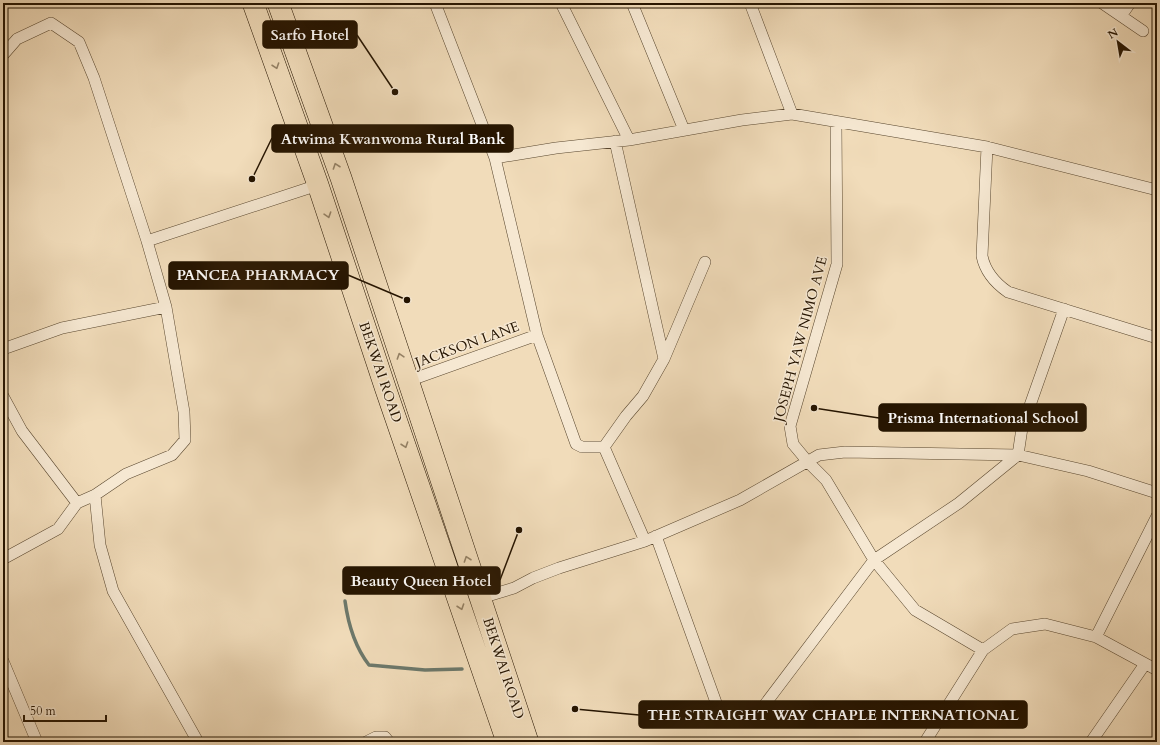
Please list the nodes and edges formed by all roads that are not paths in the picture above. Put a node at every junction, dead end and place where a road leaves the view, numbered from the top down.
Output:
1 (253, 3) edge
2 (278, 3) edge
3 (435, 3) edge
4 (561, 3) edge
5 (632, 3) edge
6 (750, 3) edge
7 (1102, 3) edge
8 (1130, 3) edge
9 (1121, 16) junction
10 (1142, 31) dead end
11 (3, 55) edge
12 (792, 114) junction
13 (836, 123) junction
14 (684, 130) junction
15 (614, 140) junction
16 (629, 140) junction
17 (986, 147) junction
18 (495, 158) junction
19 (318, 185) junction
20 (1155, 185) edge
21 (147, 241) junction
22 (705, 262) dead end
23 (166, 307) junction
24 (1064, 309) junction
25 (537, 334) junction
26 (1157, 338) edge
27 (3, 349) edge
28 (664, 359) junction
29 (408, 381) junction
30 (3, 396) edge
31 (604, 447) junction
32 (1018, 455) junction
33 (808, 462) junction
34 (1157, 493) edge
35 (95, 495) junction
36 (77, 503) junction
37 (1157, 516) edge
38 (651, 539) junction
39 (3, 559) edge
40 (874, 560) junction
41 (481, 598) junction
42 (491, 631) junction
43 (471, 637) junction
44 (1096, 637) junction
45 (983, 650) junction
46 (3, 661) edge
47 (1144, 664) junction
48 (1157, 670) edge
49 (718, 708) dead end
50 (746, 719) dead end
51 (37, 742) edge
52 (198, 742) edge
53 (366, 742) edge
54 (390, 742) edge
55 (507, 742) edge
56 (528, 742) edge
57 (925, 742) edge
58 (1091, 742) edge

1 -> 19 highway, BEKWAI ROAD
29 -> 2 highway, BEKWAI ROAD
3 - 18 street
4 - 16 street
5 - 14 street
6 - 12 street
7 - 9 street
8 - 9 street
9 - 10 street
11 - 21 street
12 - 13 street
12 - 14 street
13 - 17 street
13 - 33 street, JOSEPH YAW NIMO AVE
14 - 16 street
15 - 16 street
15 - 18 street
15 - 28 street
17 - 20 street
17 - 24 street
18 - 25 street
19 - 21 street
19 -> 43 highway, BEKWAI ROAD
21 - 23 street
22 - 28 street
23 - 27 street
23 - 35 street
24 - 26 street
24 - 32 street
25 - 29 street, JACKSON LANE
25 - 31 street
28 - 31 street
41 -> 29 highway, BEKWAI ROAD
30 - 36 street
31 - 38 street
32 - 33 street
32 - 34 street
32 - 40 street
33 - 38 street
33 - 40 street, JOSEPH YAW NIMO AVE
35 - 36 street
35 - 52 street
36 - 39 street
37 - 44 street
38 - 41 street
38 - 49 street
40 - 45 street, JOSEPH YAW NIMO AVE
40 - 50 street
41 - 42 highway, BEKWAI ROAD
42 - 43 highway
42 - 56 highway, BEKWAI ROAD
43 - 55 highway, BEKWAI ROAD
44 - 45 street
44 - 47 street
45 - 57 street
46 - 51 street
47 - 48 street
47 - 58 street
53 - 54 street

